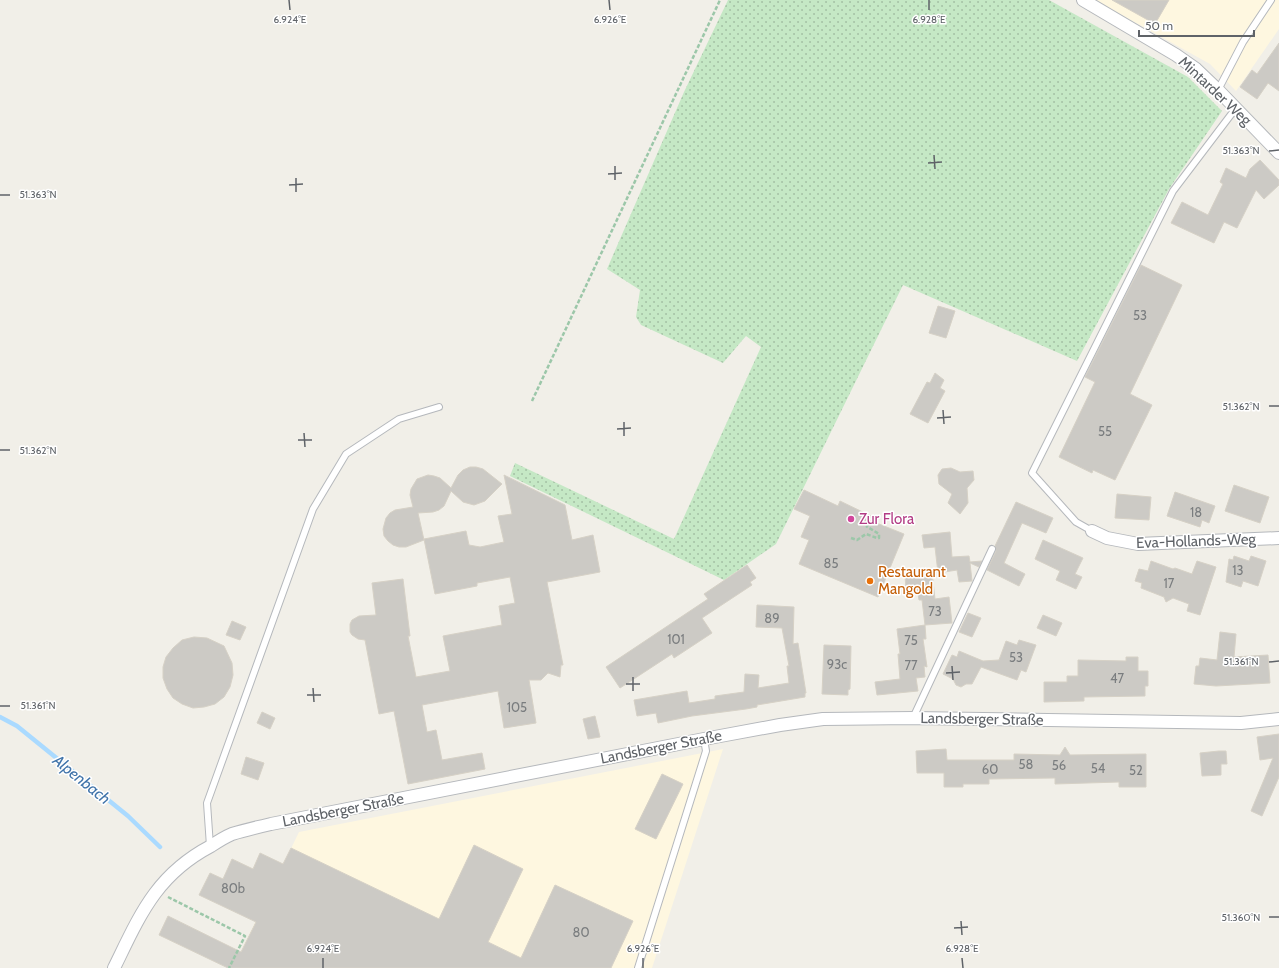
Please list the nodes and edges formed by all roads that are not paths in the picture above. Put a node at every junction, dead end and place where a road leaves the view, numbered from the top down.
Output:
1 (1083, 0) edge
2 (1271, 0) edge
3 (1218, 90) junction
4 (1236, 108) junction
5 (1279, 153) edge
6 (439, 407) dead end
7 (1092, 531) joint
8 (1279, 538) edge
9 (992, 549) dead end
10 (913, 718) junction
11 (1279, 719) edge
12 (704, 739) junction
13 (210, 846) junction
14 (114, 968) edge
15 (638, 968) edge

1 - 3 street, Mintarder Weg
2 - 3 lane
3 - 4 street, Mintarder Weg
4 - 5 street, Mintarder Weg
4 - 7 lane
6 - 13 lane
7 - 8 street, Eva-Hollands-Weg
9 - 10 lane
10 - 11 street, Landsberger Straße
10 - 12 street, Landsberger Straße
12 - 13 street, Landsberger Straße
12 - 15 lane
13 - 14 street, Landsberger Straße

